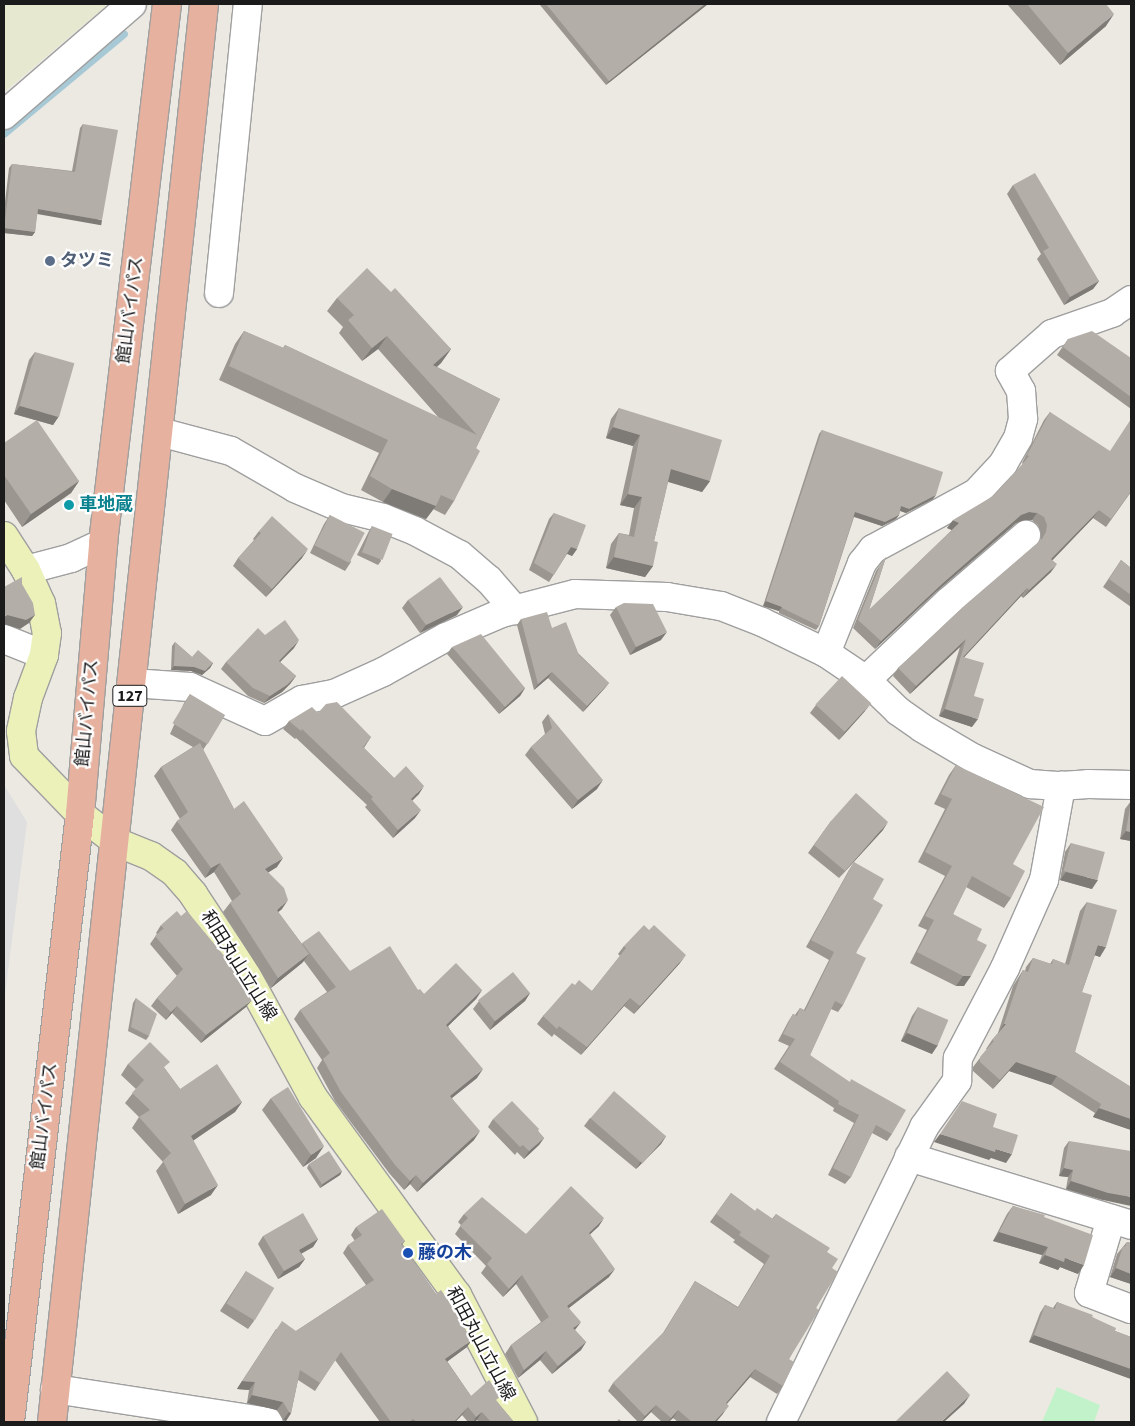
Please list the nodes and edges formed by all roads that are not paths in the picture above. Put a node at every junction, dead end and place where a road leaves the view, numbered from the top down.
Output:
1 (132, 4) edge
2 (167, 4) edge
3 (204, 4) edge
4 (248, 4) edge
5 (4, 115) edge
6 (219, 293) dead end
7 (1131, 300) edge
8 (160, 432) junction
9 (1026, 535) dead end
10 (4, 536) edge
11 (103, 543) junction
12 (26, 570) junction
13 (515, 610) junction
14 (4, 639) edge
15 (826, 653) junction
16 (44, 655) junction
17 (866, 680) junction
18 (132, 684) junction
19 (1131, 784) edge
20 (1061, 786) junction
21 (80, 814) junction
22 (116, 842) junction
23 (909, 1157) junction
24 (1121, 1222) edge
25 (1131, 1310) edge
26 (12, 1326) edge
27 (55, 1389) junction
28 (10, 1422) edge
29 (52, 1422) edge
30 (268, 1422) edge
31 (523, 1422) edge
32 (781, 1422) edge

1 - 5 street
2 - 11 highway, 館山バイパス / 127
3 - 8 highway, 127
4 - 6 street
7 - 15 street
8 - 13 street
8 - 18 highway, 127
9 - 17 street
10 - 12 main road, 和田丸山立山線
11 - 12 street
11 - 21 highway, 館山バイパス / 127
12 - 16 main road, 和田丸山立山線
13 - 15 street
13 - 18 street
14 - 16 street
15 - 17 street
16 - 21 main road, 和田丸山立山線
17 - 20 street
18 - 22 highway, 127
19 - 20 street
20 - 23 street
21 - 22 main road, 和田丸山立山線
21 - 26 highway, 館山バイパス / 127
22 - 27 highway, 127
22 - 31 main road, 和田丸山立山線
23 - 24 street
23 - 32 street
24 - 25 street
26 - 28 highway, 館山バイパス / 127
27 - 29 highway, 127
27 - 30 street

